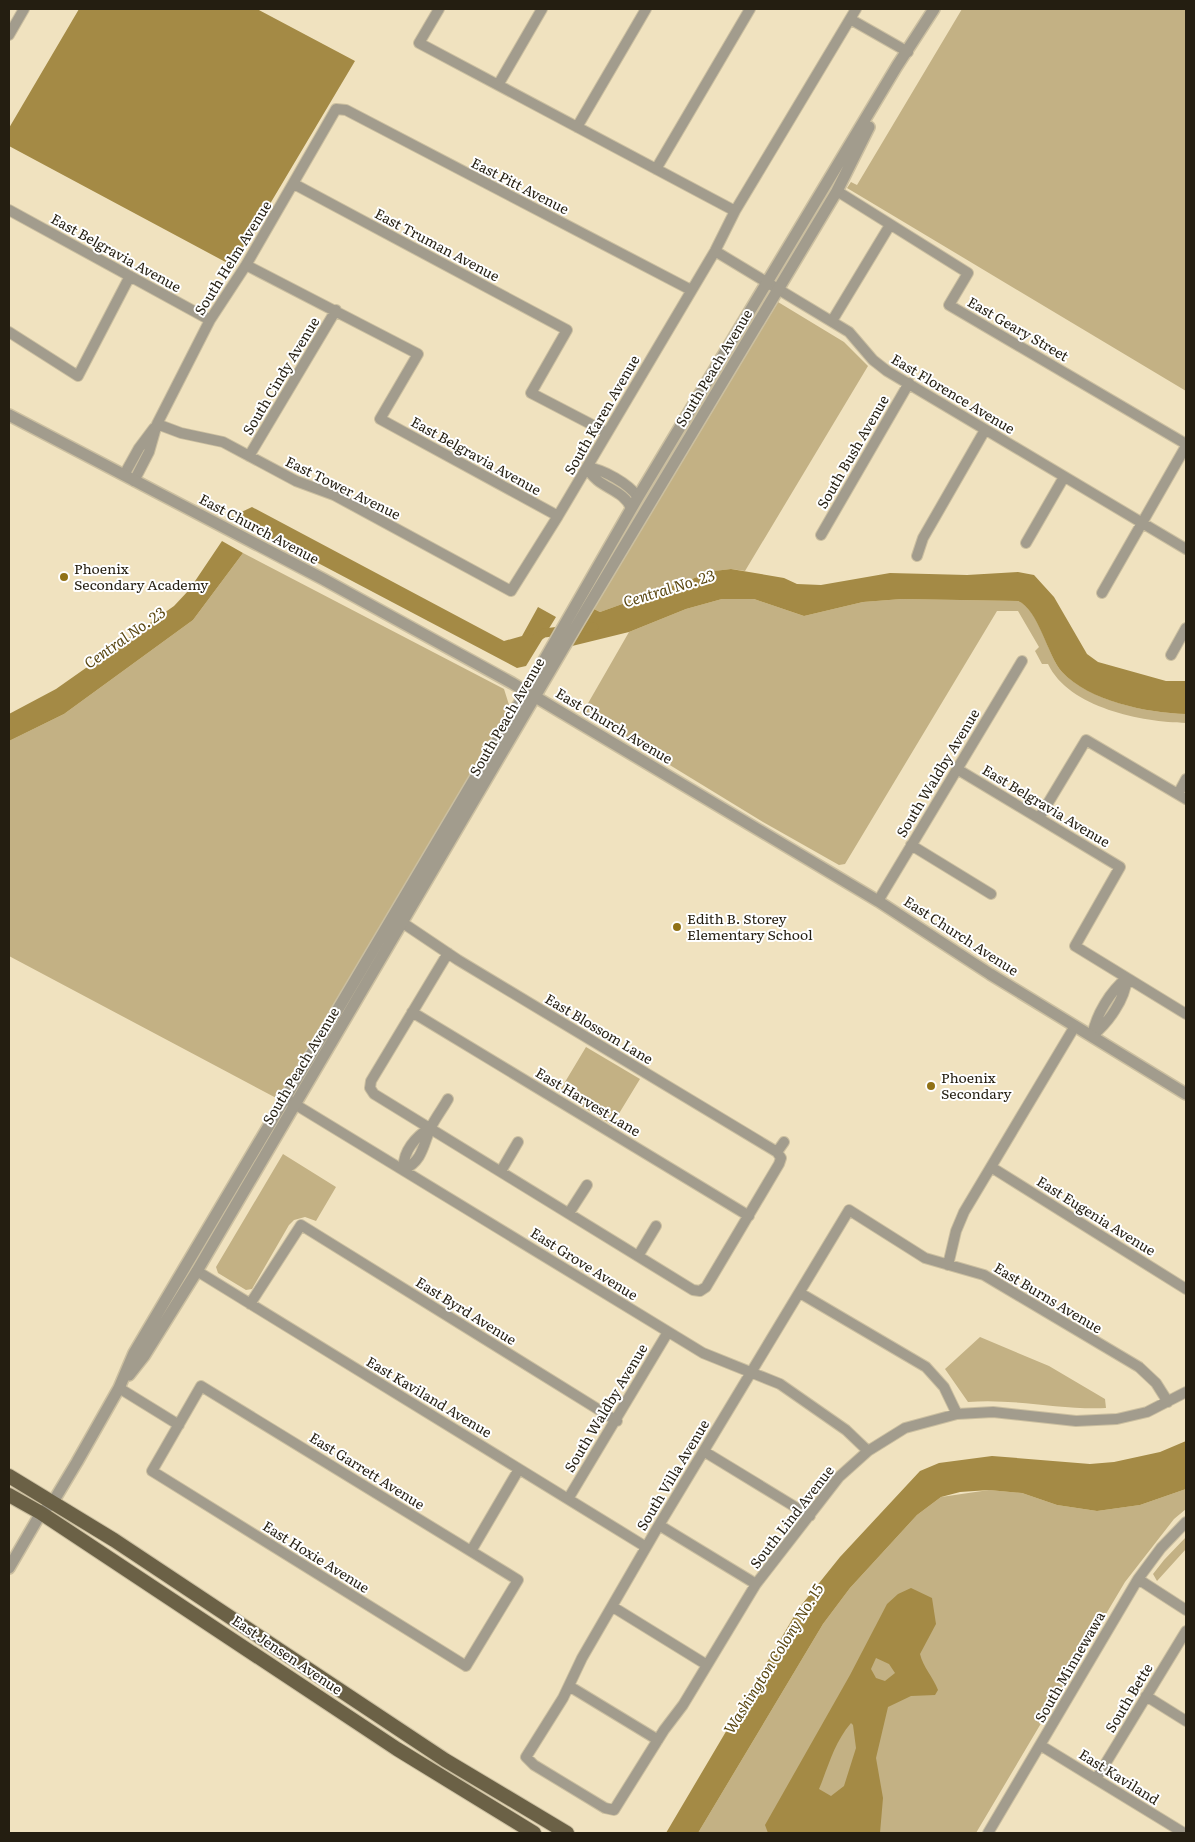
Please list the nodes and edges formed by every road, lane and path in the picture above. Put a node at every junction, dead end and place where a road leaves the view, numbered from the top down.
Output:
1 (24, 9) edge
2 (439, 9) edge
3 (542, 9) edge
4 (646, 9) edge
5 (750, 9) edge
6 (856, 9) edge
7 (934, 9) edge
8 (850, 19) junction
9 (9, 35) edge
10 (908, 52) junction
11 (498, 85) junction
12 (336, 109) joint
13 (577, 127) junction
14 (656, 169) junction
15 (294, 184) junction
16 (837, 191) junction
17 (9, 210) edge
18 (735, 211) junction
19 (890, 225) junction
20 (715, 251) junction
21 (246, 265) junction
22 (130, 276) junction
23 (768, 283) junction
24 (779, 289) junction
25 (691, 290) junction
26 (336, 310) junction
27 (210, 320) junction
28 (832, 321) junction
29 (9, 332) edge
30 (909, 384) junction
31 (9, 415) edge
32 (157, 424) junction
33 (985, 430) junction
34 (606, 432) junction
35 (1186, 445) edge
36 (249, 456) junction
37 (587, 467) junction
38 (1064, 477) junction
39 (129, 478) junction
40 (638, 497) junction
41 (632, 508) junction
42 (558, 516) junction
43 (1141, 522) junction
44 (820, 534) dead end
45 (1026, 543) dead end
46 (1186, 549) edge
47 (917, 556) dead end
48 (607, 575) junction
49 (511, 591) joint
50 (1102, 593) dead end
51 (1186, 628) edge
52 (1171, 655) dead end
53 (1022, 661) dead end
54 (531, 694) junction
55 (957, 769) junction
56 (1186, 779) edge
57 (1182, 796) edge
58 (463, 798) junction
59 (1039, 818) junction
60 (911, 845) junction
61 (426, 883) junction
62 (991, 894) dead end
63 (878, 901) junction
64 (403, 924) junction
65 (448, 953) junction
66 (1127, 978) junction
67 (412, 1012) junction
68 (1186, 1014) edge
69 (1075, 1026) junction
70 (1092, 1036) junction
71 (1186, 1094) edge
72 (285, 1098) junction
73 (448, 1099) dead end
74 (296, 1104) junction
75 (430, 1128) junction
76 (518, 1142) dead end
77 (784, 1142) dead end
78 (410, 1148) junction
79 (419, 1155) junction
80 (779, 1155) junction
81 (991, 1167) junction
82 (404, 1169) junction
83 (500, 1171) junction
84 (587, 1185) dead end
85 (849, 1210) joint
86 (569, 1213) junction
87 (749, 1216) junction
88 (656, 1226) dead end
89 (638, 1256) junction
90 (948, 1265) junction
91 (197, 1271) junction
92 (1186, 1289) edge
93 (800, 1293) junction
94 (250, 1304) junction
95 (668, 1332) junction
96 (751, 1372) junction
97 (119, 1388) junction
98 (1186, 1392) edge
99 (1168, 1402) junction
100 (957, 1414) junction
101 (616, 1421) junction
102 (178, 1425) junction
103 (868, 1451) junction
104 (705, 1452) junction
105 (519, 1469) junction
106 (9, 1476) edge
107 (9, 1495) edge
108 (568, 1499) junction
109 (54, 1502) junction
110 (41, 1513) junction
111 (810, 1516) junction
112 (1186, 1522) edge
113 (660, 1525) junction
114 (646, 1547) junction
115 (471, 1552) junction
116 (9, 1568) edge
117 (1138, 1579) junction
118 (518, 1580) joint
119 (756, 1584) junction
120 (613, 1607) junction
121 (1186, 1610) edge
122 (1186, 1631) edge
123 (707, 1665) junction
124 (569, 1686) junction
125 (1146, 1696) junction
126 (1186, 1721) edge
127 (658, 1740) junction
128 (1040, 1745) junction
129 (1096, 1779) junction
130 (614, 1810) joint
131 (534, 1833) edge
132 (566, 1833) edge
133 (988, 1833) edge
134 (1184, 1833) edge

1 - 9 street
2 - 11 street
3 - 11 street
4 - 13 street
5 - 14 street
6 - 8 street, South Karen Avenue
7 - 10 street, South Peach Avenue
8 - 10 street
8 - 18 street, South Karen Avenue
10 - 16 street, South Peach Avenue
10 - 23 street, South Peach Avenue
11 - 13 street
12 - 15 street, South Helm Avenue
12 - 25 street, East Pitt Avenue
13 - 14 street
14 - 18 street
15 - 21 street, South Helm Avenue
15 - 34 street, East Truman Avenue
16 - 19 street, East Geary Street
16 - 24 street, South Peach Avenue
17 - 22 street, East Belgravia Avenue
18 - 20 street, South Karen Avenue
19 - 28 street
19 - 35 street, East Geary Street
20 - 23 street, East Florence Avenue
20 - 25 street, South Karen Avenue
21 - 26 street
21 - 27 street, South Helm Avenue
22 - 27 street, East Belgravia Avenue
22 - 29 street
23 - 24 street, East Florence Avenue
23 - 40 street, South Peach Avenue
24 - 28 street, East Florence Avenue
24 - 48 street, South Peach Avenue
25 - 34 street, South Karen Avenue
26 - 36 street, South Cindy Avenue
26 - 42 street, East Belgravia Avenue
27 - 32 street, South Helm Avenue
28 - 30 street, East Florence Avenue
30 - 33 street, East Florence Avenue
30 - 44 street, South Bush Avenue
31 - 39 street, East Church Avenue
32 - 36 street, East Tower Avenue
32 - 39 street, South Helm Avenue
33 - 38 street, East Florence Avenue
33 - 47 street
34 - 37 street, South Karen Avenue
35 - 43 street
36 - 49 street, East Tower Avenue
37 - 40 street
37 - 41 street
37 - 42 street, South Karen Avenue
38 - 43 street, East Florence Avenue
38 - 45 street
39 - 54 street, East Church Avenue
40 - 41 street, South Peach Avenue
40 - 48 street
41 - 54 street, South Peach Avenue
42 - 49 street, South Karen Avenue
43 - 46 street, East Florence Avenue
43 - 50 street
48 - 54 street, South Peach Avenue
51 - 52 street
53 - 55 street, South Waldby Avenue
54 - 58 street, South Peach Avenue
54 - 61 street, South Peach Avenue
54 - 63 street, East Church Avenue
55 - 59 street, East Belgravia Avenue
55 - 60 street, South Waldby Avenue
56 - 57 street
57 - 59 street
58 - 61 street
58 - 72 street, South Peach Avenue
59 - 66 street, East Belgravia Avenue
60 - 62 street
60 - 63 street, South Waldby Avenue
61 - 64 street, South Peach Avenue
63 - 69 street, East Church Avenue
64 - 65 street, East Blossom Lane
64 - 74 street, South Peach Avenue
65 - 67 street
65 - 80 street, East Blossom Lane
66 - 68 street
66 - 70 street
67 - 75 street
67 - 87 street, East Harvest Lane
69 - 70 street, East Church Avenue
69 - 81 street
70 - 71 street, East Church Avenue
72 - 74 street, East Grove Avenue
72 - 97 street, South Peach Avenue
73 - 75 street
74 - 82 street, East Grove Avenue
74 - 91 street, South Peach Avenue
75 - 78 street
75 - 79 street
75 - 83 street
76 - 83 street
77 - 80 street
78 - 79 street
78 - 82 street
79 - 82 street
80 - 87 street
81 - 90 street
81 - 92 street, East Eugenia Avenue
82 - 95 street, East Grove Avenue
83 - 86 street
84 - 86 street
85 - 90 street, East Burns Avenue
85 - 93 street, South Villa Avenue
86 - 89 street
87 - 89 street
88 - 89 street
90 - 99 street, East Burns Avenue
91 - 94 street, East Kaviland Avenue
91 - 97 street, South Peach Avenue
93 - 96 street, South Villa Avenue
93 - 100 street
94 - 101 street, East Byrd Avenue
94 - 105 street, East Kaviland Avenue
95 - 96 street, East Grove Avenue
95 - 101 street, South Waldby Avenue
96 - 103 street, East Grove Avenue
96 - 104 street, South Villa Avenue
97 - 102 street
97 - 109 street, South Peach Avenue
98 - 99 street, South Lind Avenue
99 - 100 street, South Lind Avenue
100 - 103 street, South Lind Avenue
101 - 108 street, South Waldby Avenue
102 - 115 street, East Garrett Avenue
102 - 118 street, East Hoxie Avenue
103 - 111 street, South Lind Avenue
104 - 111 street
104 - 113 street, South Villa Avenue
105 - 108 street, East Kaviland Avenue
105 - 115 street
106 - 109 main road, East Jensen Avenue
107 - 110 main road, East Jensen Avenue
108 - 114 street, East Kaviland Avenue
109 - 110 street, South Peach Avenue
109 - 132 main road, East Jensen Avenue
110 - 116 street, South Peach Avenue
110 - 131 main road, East Jensen Avenue
111 - 119 street, South Lind Avenue
112 - 117 street, South Minnewawa
113 - 114 street, South Villa Avenue
113 - 119 street
114 - 120 street, South Villa Avenue
115 - 118 street, East Garrett Avenue
117 - 121 street
117 - 128 street, South Minnewawa
119 - 123 street, South Lind Avenue
120 - 123 street
120 - 124 street, South Villa Avenue
122 - 125 street, South Bette
123 - 127 street, South Lind Avenue
124 - 127 street
124 - 130 street, South Villa Avenue
125 - 126 street
125 - 129 street, South Bette
127 - 130 street, South Lind Avenue
128 - 129 street, East Kaviland
128 - 133 street, South Minnewawa
129 - 134 street, East Kaviland

